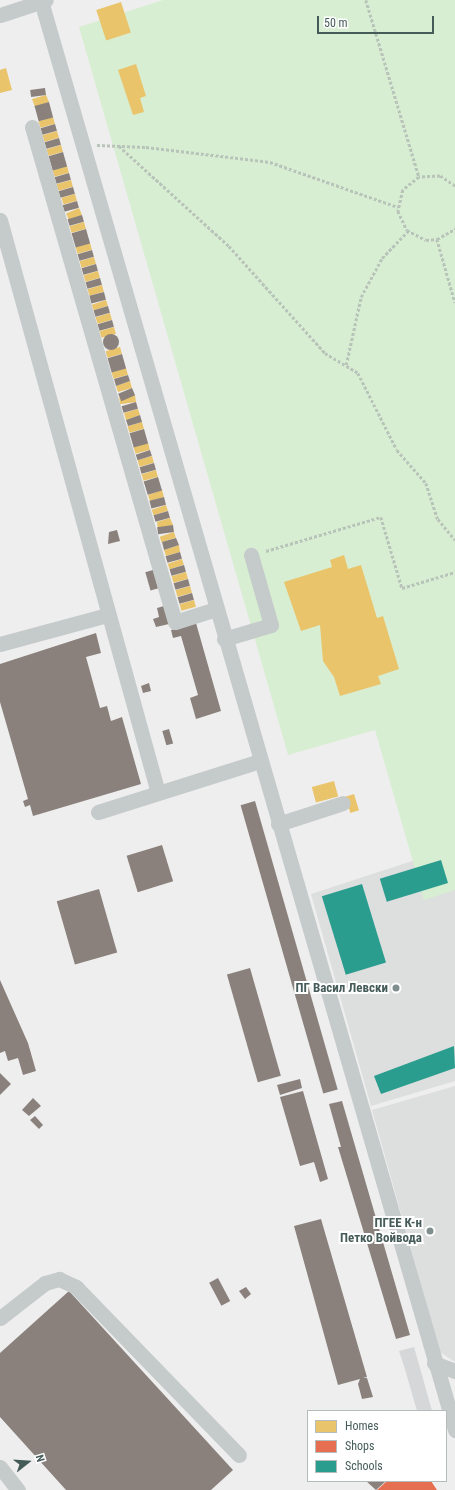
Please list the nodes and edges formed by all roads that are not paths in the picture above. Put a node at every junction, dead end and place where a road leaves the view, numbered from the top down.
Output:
1 (43, 1) edge
2 (0, 16) edge
3 (32, 127) dead end
4 (0, 220) edge
5 (251, 556) road end
6 (216, 609) junction
7 (107, 615) junction
8 (224, 639) junction
9 (0, 644) edge
10 (260, 761) junction
11 (158, 793) junction
12 (342, 803) dead end
13 (98, 812) dead end
14 (278, 824) junction
15 (0, 1318) edge
16 (434, 1363) junction
17 (455, 1371) edge
18 (455, 1429) edge
19 (239, 1456) dead end
20 (0, 1467) edge
21 (18, 1490) edge

1 - 2 street
1 - 6 street
3 - 6 street
4 - 7 street
5 - 8 street
6 - 8 street
7 - 9 street
7 - 11 street
8 - 10 street
10 - 11 street
10 - 14 street
11 - 13 street
12 - 14 street
14 - 16 street
15 - 19 street
16 - 17 street
16 - 18 street
20 - 21 street

